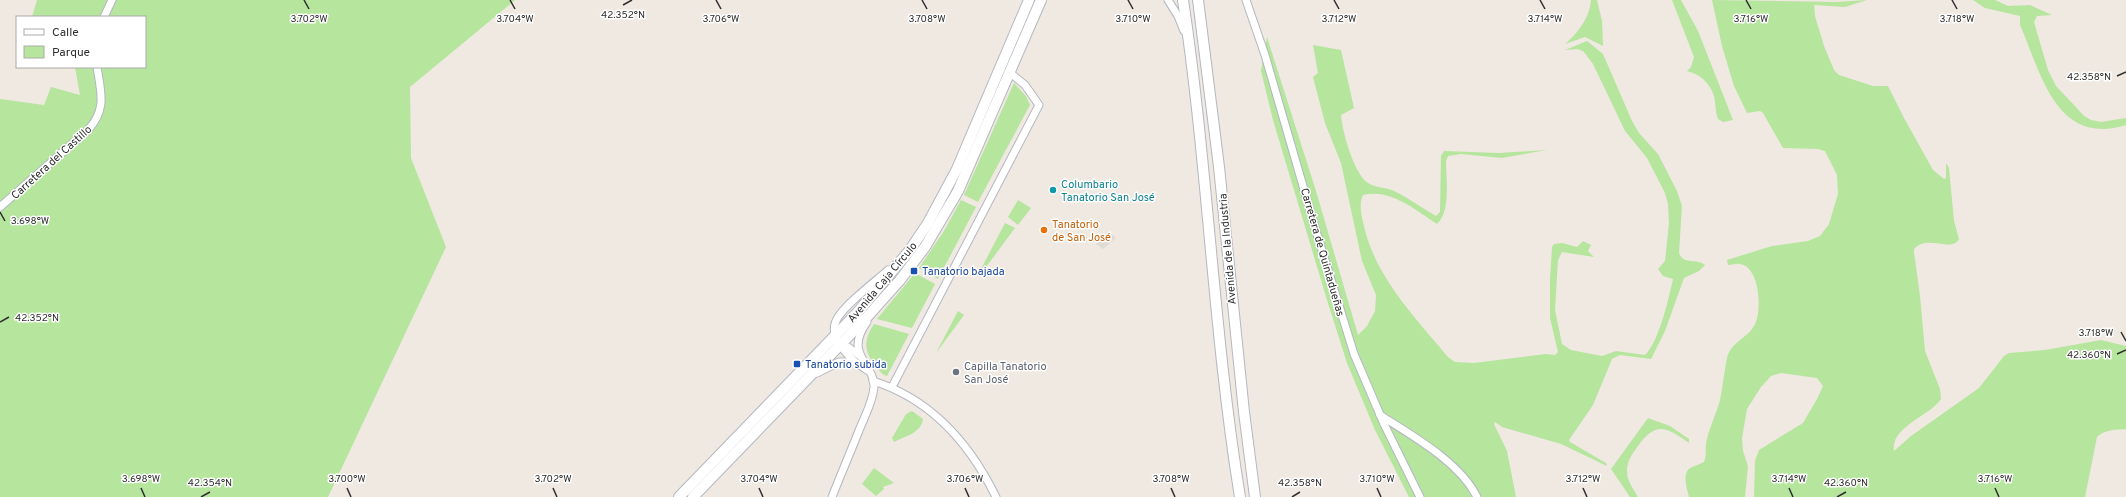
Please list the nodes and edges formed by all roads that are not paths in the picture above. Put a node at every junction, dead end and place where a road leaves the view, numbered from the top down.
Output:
1 (112, 0) edge
2 (1030, 0) edge
3 (1168, 0) edge
4 (1183, 0) edge
5 (1198, 0) edge
6 (1246, 0) edge
7 (1041, 2) edge
8 (104, 16) edge
9 (97, 68) edge
10 (1009, 72) junction
11 (1196, 106) junction
12 (0, 207) edge
13 (890, 292) junction
14 (836, 334) junction
15 (829, 342) junction
16 (840, 344) junction
17 (860, 356) junction
18 (854, 362) junction
19 (868, 371) junction
20 (807, 380) junction
21 (873, 381) junction
22 (892, 387) junction
23 (1379, 415) junction
24 (679, 497) edge
25 (692, 497) edge
26 (832, 497) edge
27 (996, 497) edge
28 (1240, 497) edge
29 (1255, 497) edge
30 (1420, 497) edge
31 (1477, 497) edge

1 - 8 street
2 - 14 main road, Avenida Caja Círculo
3 - 11 street, Avenida de la Industria
4 - 11 main road, Avenida de la Industria
5 - 29 main road, Avenida de la Industria
6 - 23 street, Carretera de Quintadueñas
7 - 10 main road, Avenida Caja Círculo
9 - 12 street, Carretera del Castillo
10 - 13 main road, Avenida Caja Círculo
10 - 22 street
11 - 28 main road, Avenida de la Industria
13 - 16 main road, Avenida Caja Círculo
13 - 17 street
14 - 15 main road, Avenida Caja Círculo
14 - 16 street
15 - 16 street
15 - 24 main road, Avenida Caja Círculo
16 - 17 street
16 - 18 street
16 - 20 main road, Avenida Caja Círculo
17 - 19 street
18 - 19 street
18 - 20 street
19 - 21 street
20 - 25 main road, Avenida Caja Círculo
21 - 22 street
21 - 26 street
22 - 27 street
23 - 30 street, Carretera de Quintadueñas
23 - 31 street

